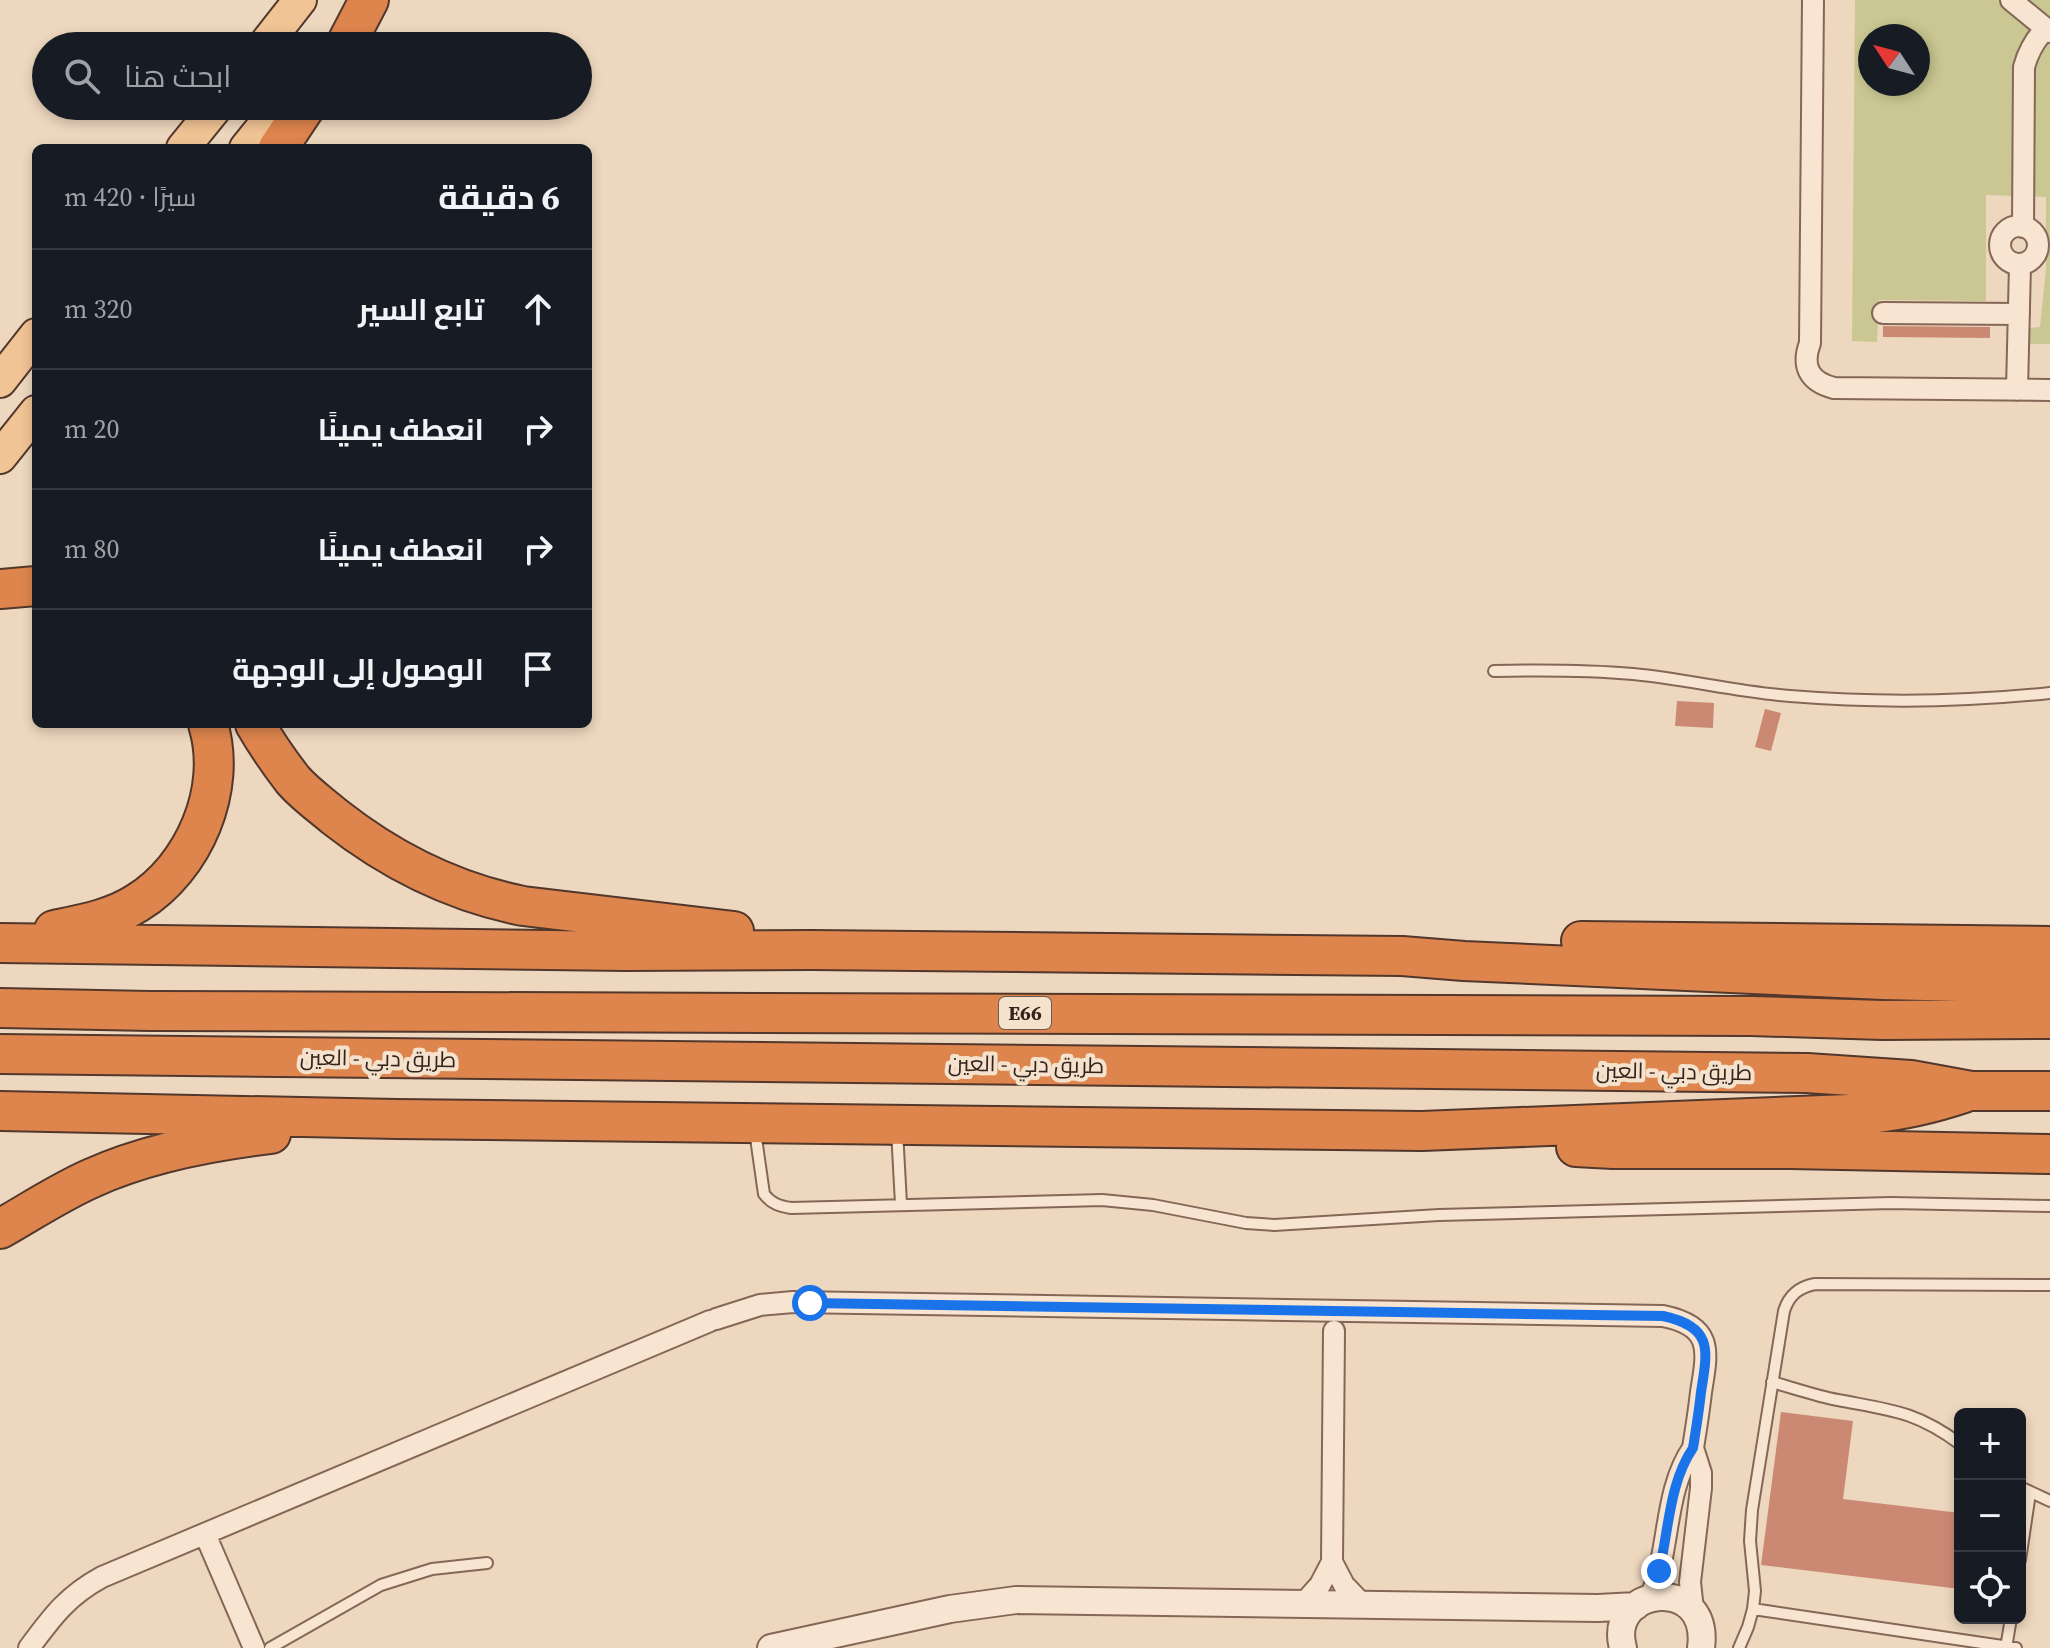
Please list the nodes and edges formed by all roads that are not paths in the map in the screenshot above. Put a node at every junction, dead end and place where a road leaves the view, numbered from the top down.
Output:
1 (300, 0) edge
2 (367, 0) edge
3 (1813, 0) edge
4 (2011, 0) edge
5 (2048, 30) edge
6 (275, 32) edge
7 (339, 32) edge
8 (352, 32) edge
9 (206, 120) edge
10 (269, 120) edge
11 (297, 120) edge
12 (186, 144) edge
13 (249, 144) edge
14 (281, 144) edge
15 (1883, 313) dead end
16 (2019, 314) junction
17 (32, 340) edge
18 (0, 381) edge
19 (2017, 390) junction
20 (2050, 390) edge
21 (32, 417) edge
22 (0, 457) edge
23 (32, 586) edge
24 (0, 589) edge
25 (1494, 671) dead end
26 (2050, 693) edge
27 (209, 728) edge
28 (257, 728) edge
29 (0, 942) edge
30 (2050, 946) edge
31 (811, 950) junction
32 (1433, 958) junction
33 (2050, 984) edge
34 (0, 1008) edge
35 (2050, 1019) edge
36 (0, 1054) edge
37 (1971, 1091) junction
38 (2050, 1091) edge
39 (0, 1111) edge
40 (397, 1119) junction
41 (754, 1122) junction
42 (897, 1124) junction
43 (1422, 1131) junction
44 (2050, 1154) edge
45 (901, 1204) junction
46 (2050, 1206) edge
47 (0, 1229) edge
48 (2050, 1285) edge
49 (1334, 1331) dead end
50 (1772, 1382) junction
51 (1954, 1440) edge
52 (1693, 1448) junction
53 (2026, 1490) edge
54 (2050, 1501) edge
55 (205, 1534) junction
56 (1332, 1562) junction
57 (487, 1563) dead end
58 (1643, 1602) junction
59 (1304, 1603) junction
60 (1362, 1604) junction
61 (1753, 1609) junction
62 (1693, 1610) junction
63 (2011, 1624) edge
64 (29, 1648) edge
65 (254, 1648) edge
66 (270, 1648) edge
67 (771, 1648) edge
68 (1623, 1648) edge
69 (1701, 1648) edge
70 (1739, 1648) edge
71 (2010, 1648) edge

1 - 6 main road
2 - 7 main road
2 - 8 highway
3 - 19 street
4 - 5 street
5 - 16 street
9 - 12 main road
10 - 13 main road
11 - 14 highway
15 - 16 street
16 - 19 street
17 - 18 main road
19 - 20 street
21 - 22 main road
23 - 24 highway
25 - 26 lane
27 - 29 highway
28 - 31 highway
29 - 31 highway
30 - 32 highway
31 - 32 highway
32 - 33 highway
34 - 35 highway, طريق دبي - العين / E66
36 - 37 highway, طريق دبي - العين
37 - 38 highway, طريق دبي - العين
37 - 43 highway
39 - 40 highway
40 - 41 highway
40 - 47 highway
41 - 42 highway
41 - 45 lane
42 - 43 highway
42 - 45 lane
43 - 44 highway
45 - 46 lane
48 - 50 lane
49 - 56 street
50 - 51 lane
50 - 61 lane
52 - 55 street
52 - 58 street
52 - 62 street
53 - 54 lane
55 - 64 street
55 - 65 street
56 - 59 street
56 - 60 street
57 - 66 lane
58 - 60 street
58 - 62 street
58 - 68 street
59 - 60 street
59 - 67 street
61 - 70 lane
61 - 71 lane
62 - 69 street
63 - 71 lane

